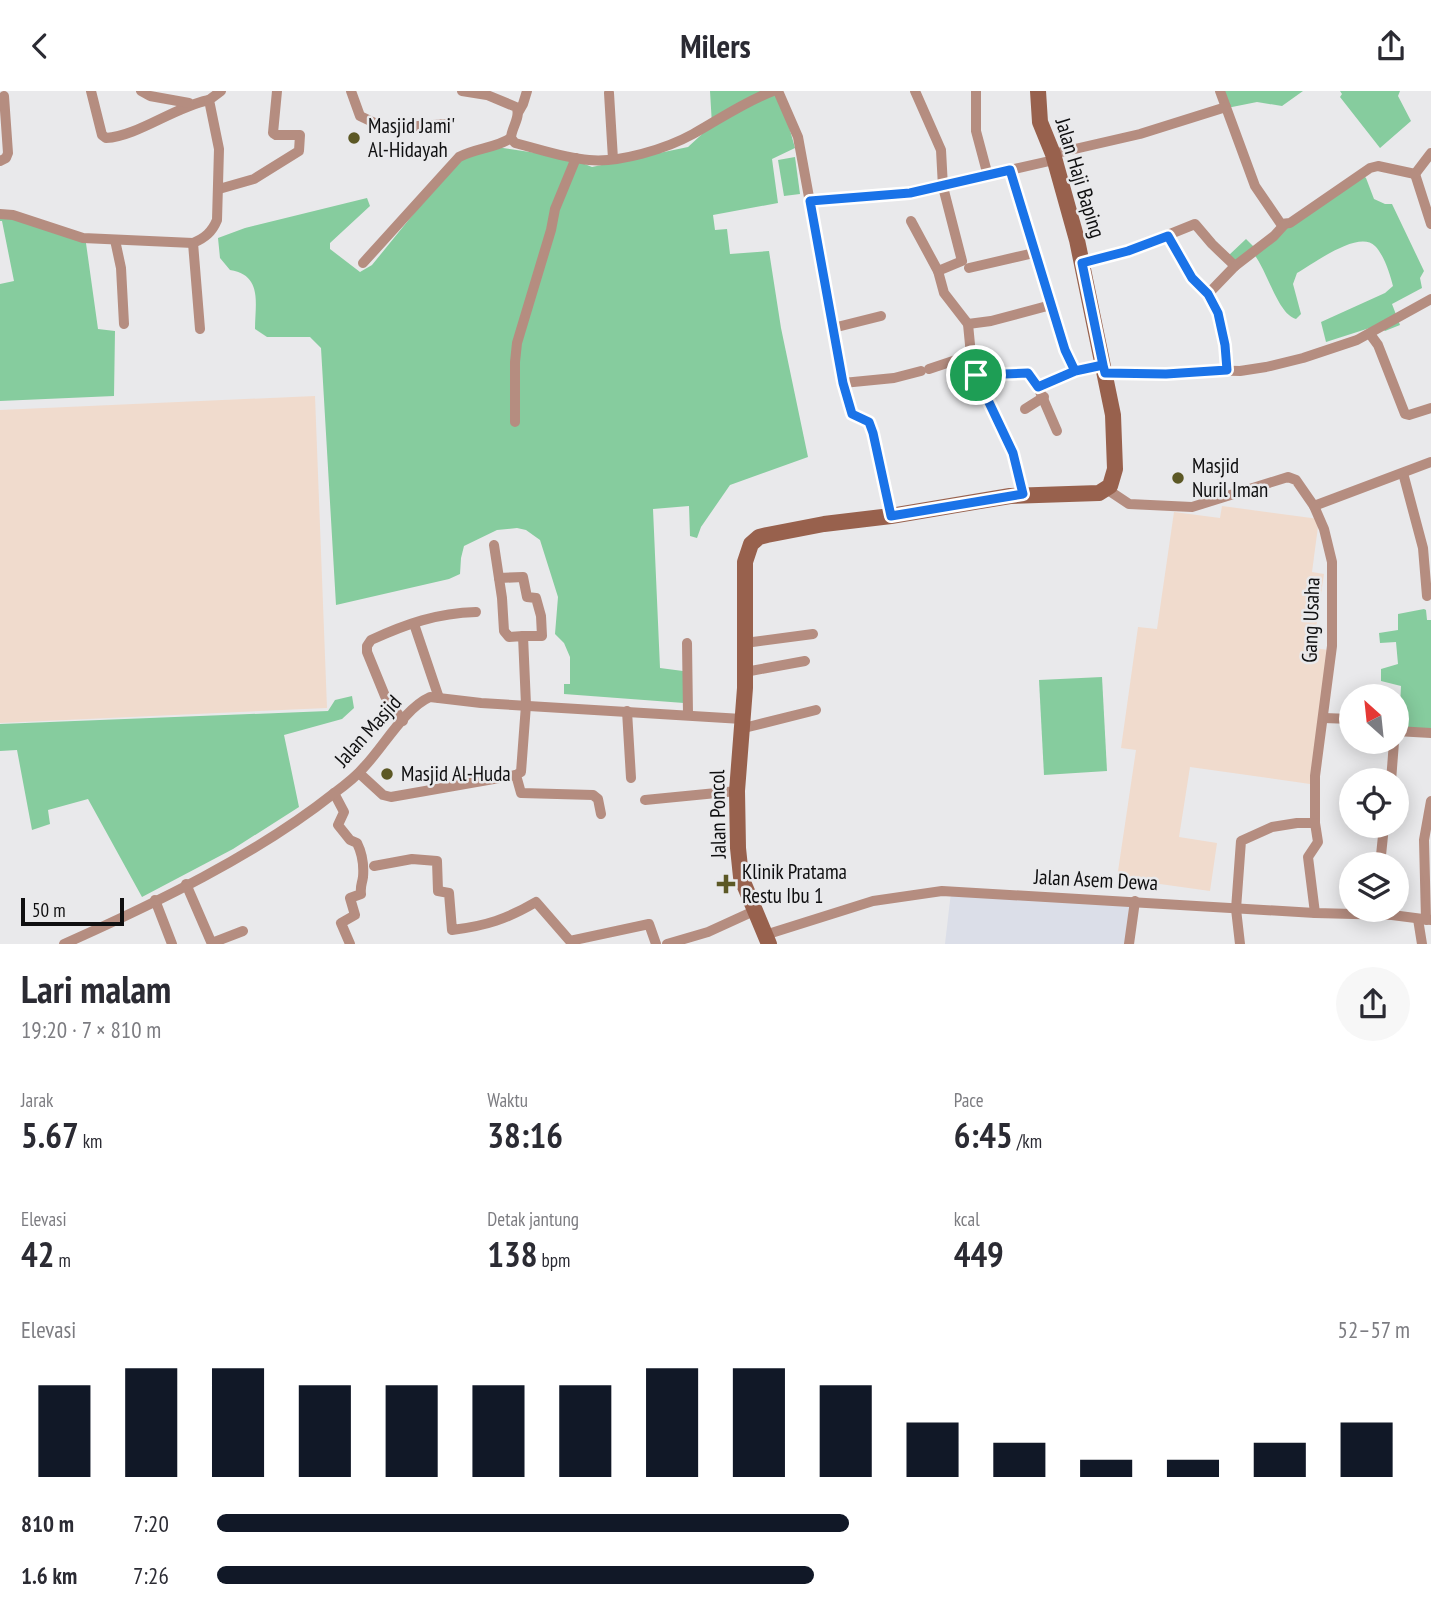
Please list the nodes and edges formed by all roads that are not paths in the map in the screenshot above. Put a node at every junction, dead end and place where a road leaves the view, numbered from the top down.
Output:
1 (91, 91) edge
2 (141, 91) edge
3 (221, 91) edge
4 (277, 91) edge
5 (352, 91) edge
6 (462, 91) edge
7 (527, 91) edge
8 (776, 91) edge
9 (915, 91) edge
10 (976, 91) edge
11 (1038, 91) edge
12 (1220, 91) edge
13 (609, 93) dead end
14 (6, 95) edge
15 (209, 96) edge
16 (190, 104) junction
17 (1226, 107) junction
18 (519, 111) junction
19 (447, 124) dead end
20 (511, 138) junction
21 (1431, 153) edge
22 (1054, 157) junction
23 (576, 158) junction
24 (613, 159) junction
25 (0, 161) edge
26 (1010, 170) junction
27 (1415, 174) junction
28 (988, 176) junction
29 (943, 187) junction
30 (219, 189) junction
31 (810, 201) junction
32 (1427, 203) edge
33 (0, 214) edge
34 (911, 221) dead end
35 (1431, 223) edge
36 (1284, 225) junction
37 (1168, 236) junction
38 (115, 240) junction
39 (193, 243) junction
40 (1034, 253) junction
41 (363, 263) dead end
42 (1082, 263) junction
43 (965, 265) junction
44 (1235, 266) junction
45 (938, 271) junction
46 (1208, 294) junction
47 (1431, 299) edge
48 (1051, 305) junction
49 (881, 316) dead end
50 (124, 324) dead end
51 (968, 324) junction
52 (833, 328) junction
53 (200, 329) dead end
54 (1370, 334) junction
55 (971, 355) junction
56 (1104, 369) junction
57 (1227, 370) junction
58 (1075, 371) junction
59 (976, 375) junction
60 (843, 383) junction
61 (1038, 387) junction
62 (1044, 397) junction
63 (1025, 408) dead end
64 (1431, 408) edge
65 (515, 422) dead end
66 (1057, 431) dead end
67 (1431, 462) edge
68 (1403, 474) junction
69 (1108, 490) junction
70 (1023, 494) junction
71 (1314, 506) junction
72 (891, 516) junction
73 (494, 545) dead end
74 (499, 578) junction
75 (1427, 596) dead end
76 (476, 613) dead end
77 (414, 624) junction
78 (813, 634) dead end
79 (523, 636) junction
80 (687, 643) dead end
81 (745, 643) junction
82 (805, 661) dead end
83 (745, 672) junction
84 (439, 698) junction
85 (526, 705) junction
86 (816, 710) dead end
87 (627, 711) junction
88 (688, 714) junction
89 (1324, 718) junction
90 (1339, 719) edge
91 (403, 721) junction
92 (741, 724) junction
93 (1409, 732) edge
94 (1431, 733) edge
95 (359, 773) junction
96 (516, 775) junction
97 (631, 778) dead end
98 (737, 792) junction
99 (334, 793) junction
100 (645, 800) dead end
101 (1431, 801) edge
102 (601, 814) dead end
103 (1315, 823) junction
104 (374, 866) dead end
105 (186, 884) junction
106 (155, 900) junction
107 (1135, 901) junction
108 (1236, 909) junction
109 (754, 911) junction
110 (1315, 913) junction
111 (1339, 913) edge
112 (1425, 919) edge
113 (243, 931) dead end
114 (767, 939) edge
115 (64, 944) edge
116 (172, 944) edge
117 (212, 944) edge
118 (350, 944) edge
119 (656, 944) edge
120 (667, 944) edge
121 (1129, 944) edge
122 (1240, 944) edge
123 (1422, 944) edge

1 - 16 street
2 - 16 street
3 - 15 street
4 - 30 street
5 - 19 street
6 - 18 street
7 - 18 street
8 - 24 street
8 - 31 street
9 - 29 street
10 - 28 street
11 - 22 street, Jalan Haji Baping
12 - 17 street
13 - 24 street
14 - 25 street
15 - 16 street
15 - 30 street
17 - 22 street
17 - 36 street
18 - 20 street
20 - 23 street
20 - 41 street
21 - 27 street
22 - 26 street
22 - 42 street, Jalan Haji Baping
23 - 24 street
23 - 65 street
26 - 28 street
26 - 40 street
27 - 32 street
27 - 36 street
28 - 29 street
29 - 31 street
29 - 43 street
30 - 39 street
31 - 52 street
32 - 35 street
33 - 38 street
34 - 45 street
36 - 44 street
37 - 42 street
37 - 44 street
37 - 46 street
38 - 39 street
38 - 50 street
39 - 53 street
40 - 43 street
40 - 48 street
42 - 56 street, Jalan Haji Baping
43 - 45 street
44 - 46 street
45 - 51 street
46 - 57 street
47 - 54 street
48 - 51 street
48 - 58 street
49 - 52 street
51 - 55 street
52 - 60 street
54 - 57 street
54 - 64 street
55 - 59 street
55 - 60 street
56 - 57 street
56 - 58 street
56 - 69 street, Jalan Haji Baping
58 - 61 street
59 - 61 street
59 - 70 street
60 - 72 street
61 - 62 street
62 - 63 street
62 - 66 street
67 - 68 street
68 - 71 street
68 - 75 street
69 - 70 street
69 - 71 street, Gang Usaha
70 - 72 street
71 - 89 street, Gang Usaha
72 - 81 street
73 - 74 street
74 - 79 street
74 - 79 street
76 - 77 street
77 - 84 street
77 - 91 street
78 - 81 street
79 - 85 street
80 - 88 street
81 - 83 street
82 - 83 street
83 - 92 street
84 - 85 street
84 - 91 street, Jalan Masjid
85 - 87 street
85 - 96 street
86 - 92 street
87 - 88 street
87 - 97 street
88 - 92 street
89 - 90 street
89 - 103 street, Gang Usaha
91 - 95 street, Jalan Masjid
92 - 98 street, Jalan Poncol
93 - 94 street
95 - 96 street
95 - 99 street, Jalan Masjid
96 - 102 street
98 - 100 street
98 - 109 street, Jalan Poncol
99 - 105 street, Jalan Masjid
99 - 118 street
101 - 112 street
103 - 108 street
103 - 110 street, Gang Usaha
104 - 119 street
105 - 106 street, Jalan Masjid
105 - 117 street
106 - 115 street, Jalan Masjid
106 - 116 street
107 - 108 street, Jalan Asem Dewa
107 - 114 street, Jalan Asem Dewa
107 - 121 street
108 - 110 street, Jalan Asem Dewa
108 - 122 street
109 - 114 street, Jalan Poncol
109 - 120 street
110 - 111 street, Jalan Asem Dewa
112 - 123 street
113 - 117 street

